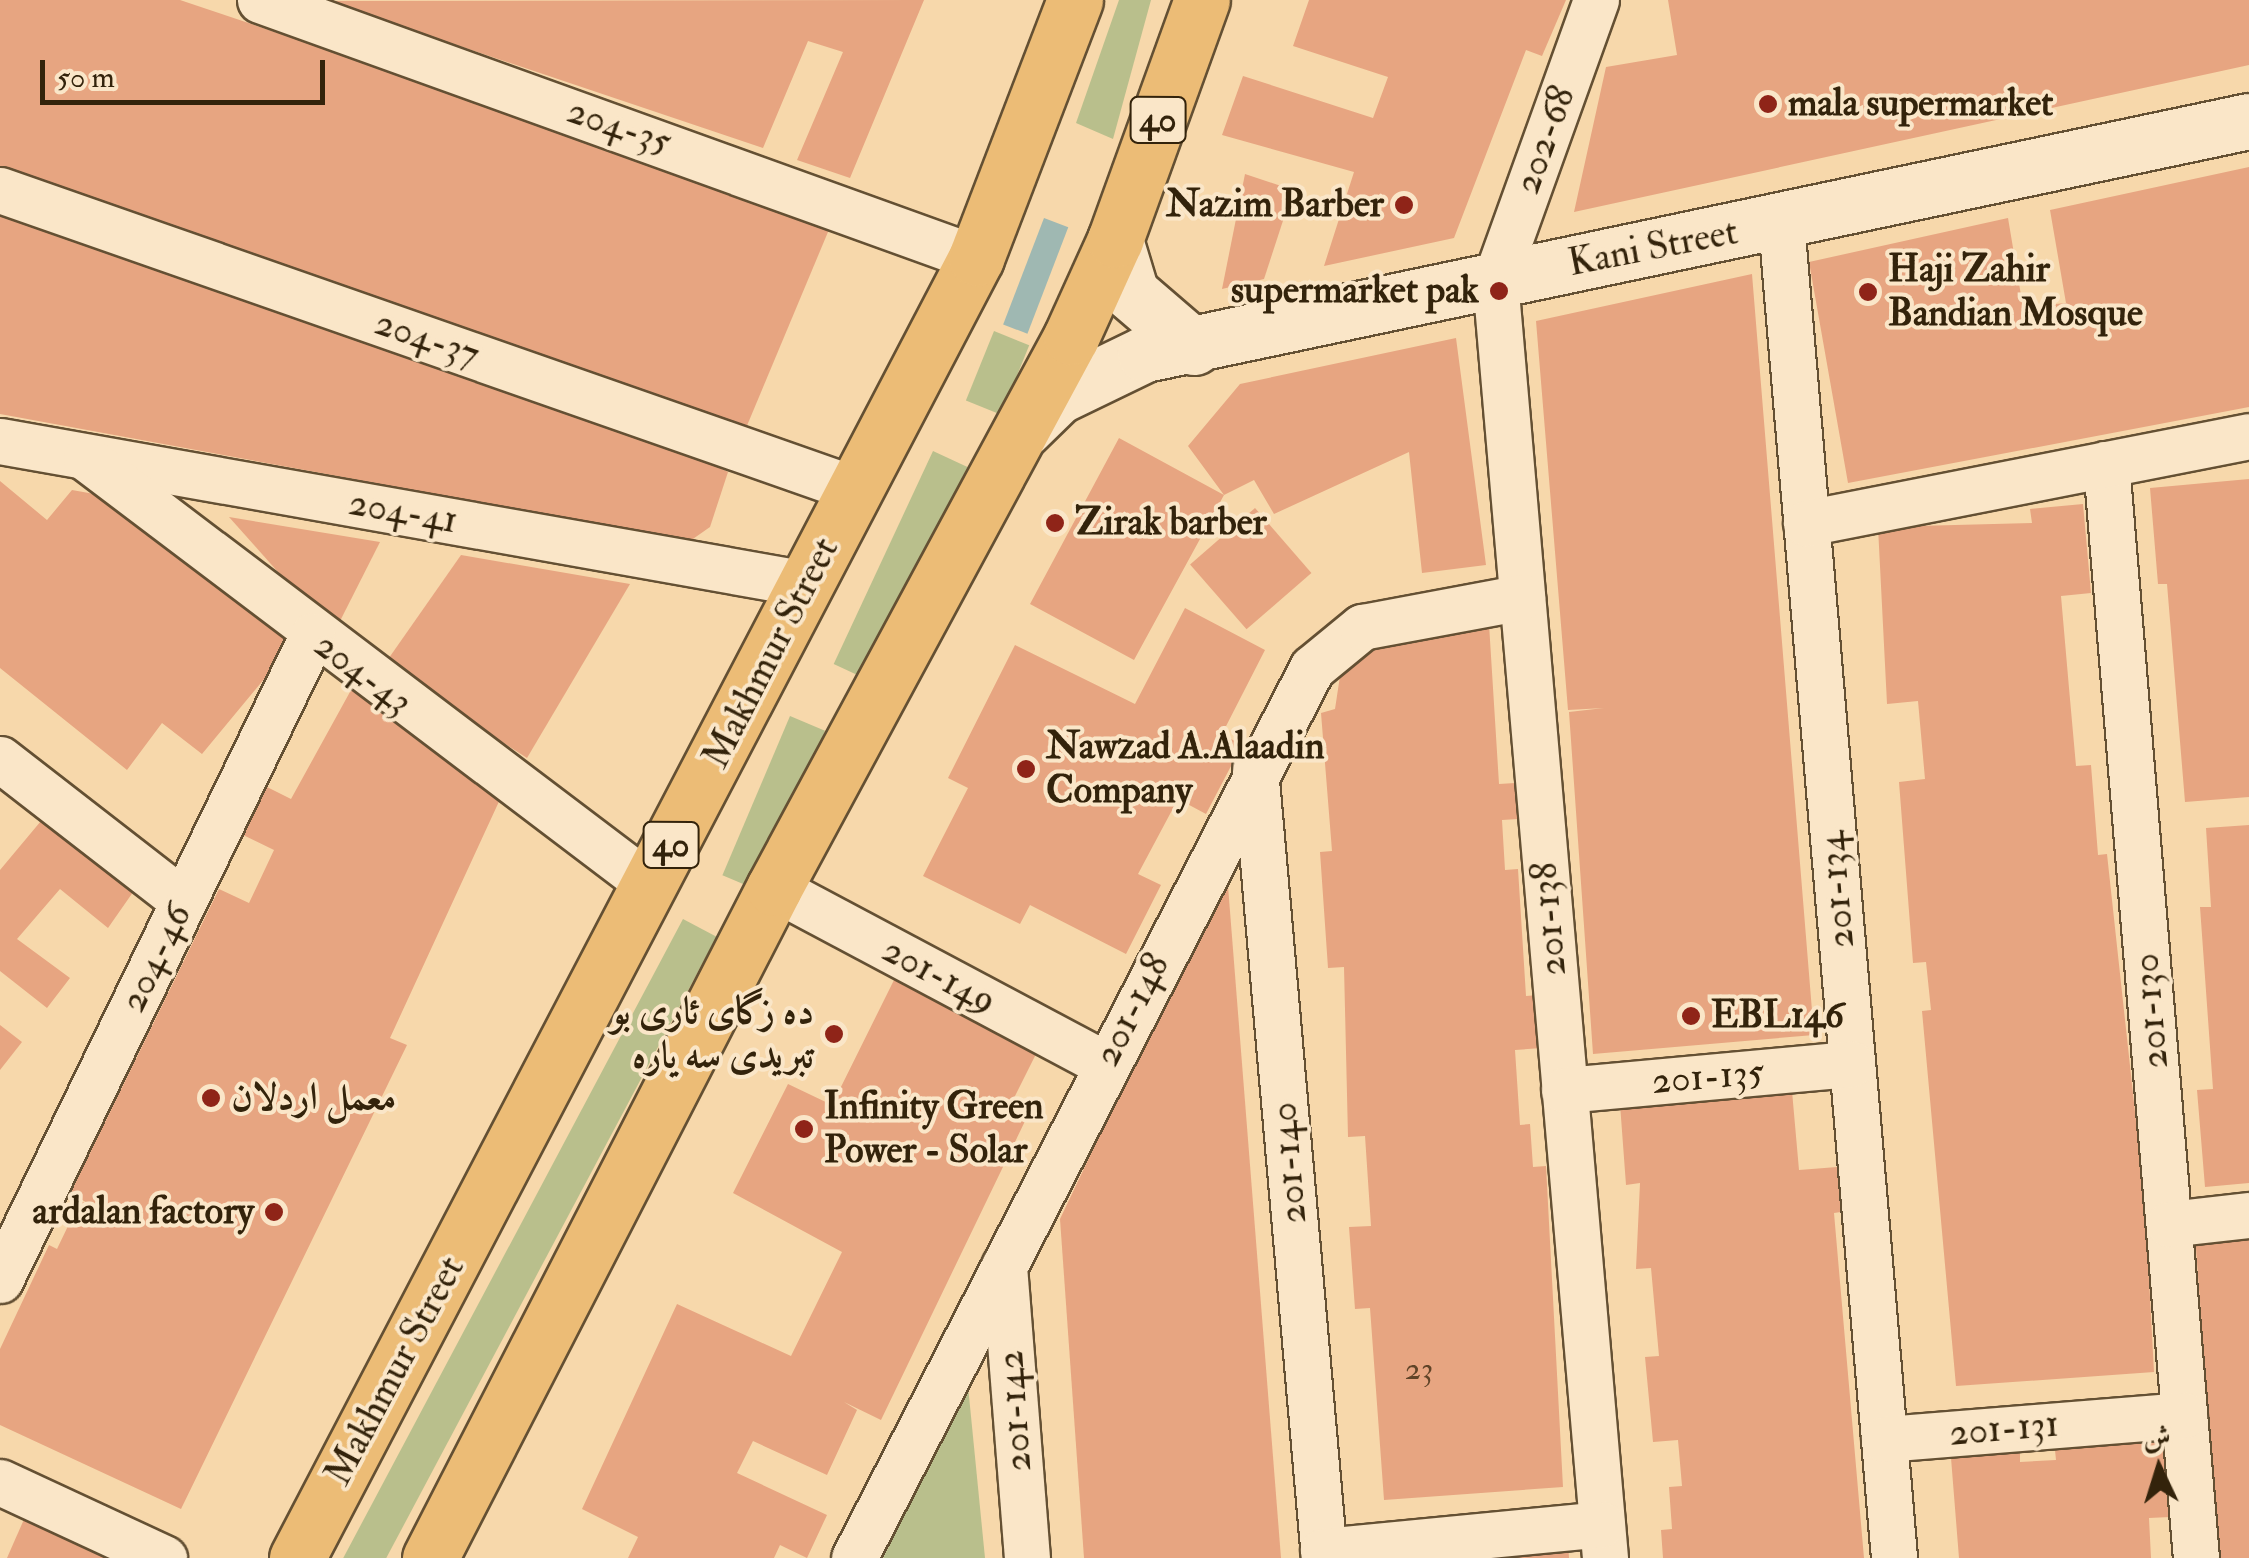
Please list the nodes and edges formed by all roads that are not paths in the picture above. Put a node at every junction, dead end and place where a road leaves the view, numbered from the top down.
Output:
1 (260, 0) edge
2 (1075, 0) edge
3 (1202, 0) edge
4 (1596, 0) edge
5 (2249, 120) edge
6 (0, 190) edge
7 (1780, 223) junction
8 (1115, 240) junction
9 (976, 258) junction
10 (1495, 280) junction
11 (1194, 347) junction
12 (1023, 430) junction
13 (2249, 436) edge
14 (0, 440) edge
15 (82, 455) junction
16 (2106, 464) junction
17 (855, 489) junction
18 (1806, 523) junction
19 (807, 584) junction
20 (1522, 597) junction
21 (312, 636) junction
22 (1255, 768) junction
23 (4, 772) edge
24 (650, 885) junction
25 (774, 888) junction
26 (183, 901) junction
27 (1105, 1064) junction
28 (1852, 1064) junction
29 (1564, 1090) junction
30 (2249, 1215) edge
31 (2168, 1224) junction
32 (1004, 1264) junction
33 (0, 1280) edge
34 (2184, 1414) junction
35 (1884, 1439) junction
36 (0, 1482) edge
37 (1603, 1541) edge
38 (443, 1554) edge
39 (1323, 1554) edge
40 (164, 1558) edge
41 (297, 1558) edge
42 (854, 1558) edge
43 (1026, 1558) edge
44 (1894, 1558) edge
45 (2196, 1558) edge

1 - 9 street, 204-35
2 - 9 highway, Makhmur Street / 40
3 - 8 highway, 40
4 - 10 street, 202-68
5 - 7 street, Kani Street
6 - 17 street, 204-37
7 - 10 street, Kani Street
7 - 18 street, 201-134
8 - 11 street
8 - 12 highway, 40
9 - 17 highway, Makhmur Street / 40
10 - 11 street, Kani Street
10 - 20 street, 201-138
11 - 12 street, Kani Street
12 - 25 highway, 40
13 - 16 street
14 - 15 street, 204-41
15 - 19 street, 204-41
15 - 21 street, 204-43
16 - 18 street
16 - 31 street, 201-130
17 - 19 highway, Makhmur Street / 40
18 - 28 street, 201-134
19 - 24 highway, Makhmur Street / 40
20 - 22 street, 201-148
20 - 29 street, 201-138
21 - 24 street, 204-43
21 - 26 street, 204-46
22 - 27 street, 201-148
22 - 39 street, 201-140
23 - 26 street
24 - 41 highway, Makhmur Street / 40
25 - 27 street, 201-149
25 - 38 highway, 40
26 - 33 street, 204-46
27 - 32 street, 201-148
28 - 29 street, 201-135
28 - 35 street, 201-134
29 - 37 street, 201-138
30 - 31 street
31 - 34 street, 201-130
32 - 42 street, 201-148
32 - 43 street, 201-142
34 - 35 street, 201-131
34 - 45 street, 201-130
35 - 44 street, 201-134
36 - 40 street
37 - 39 street

